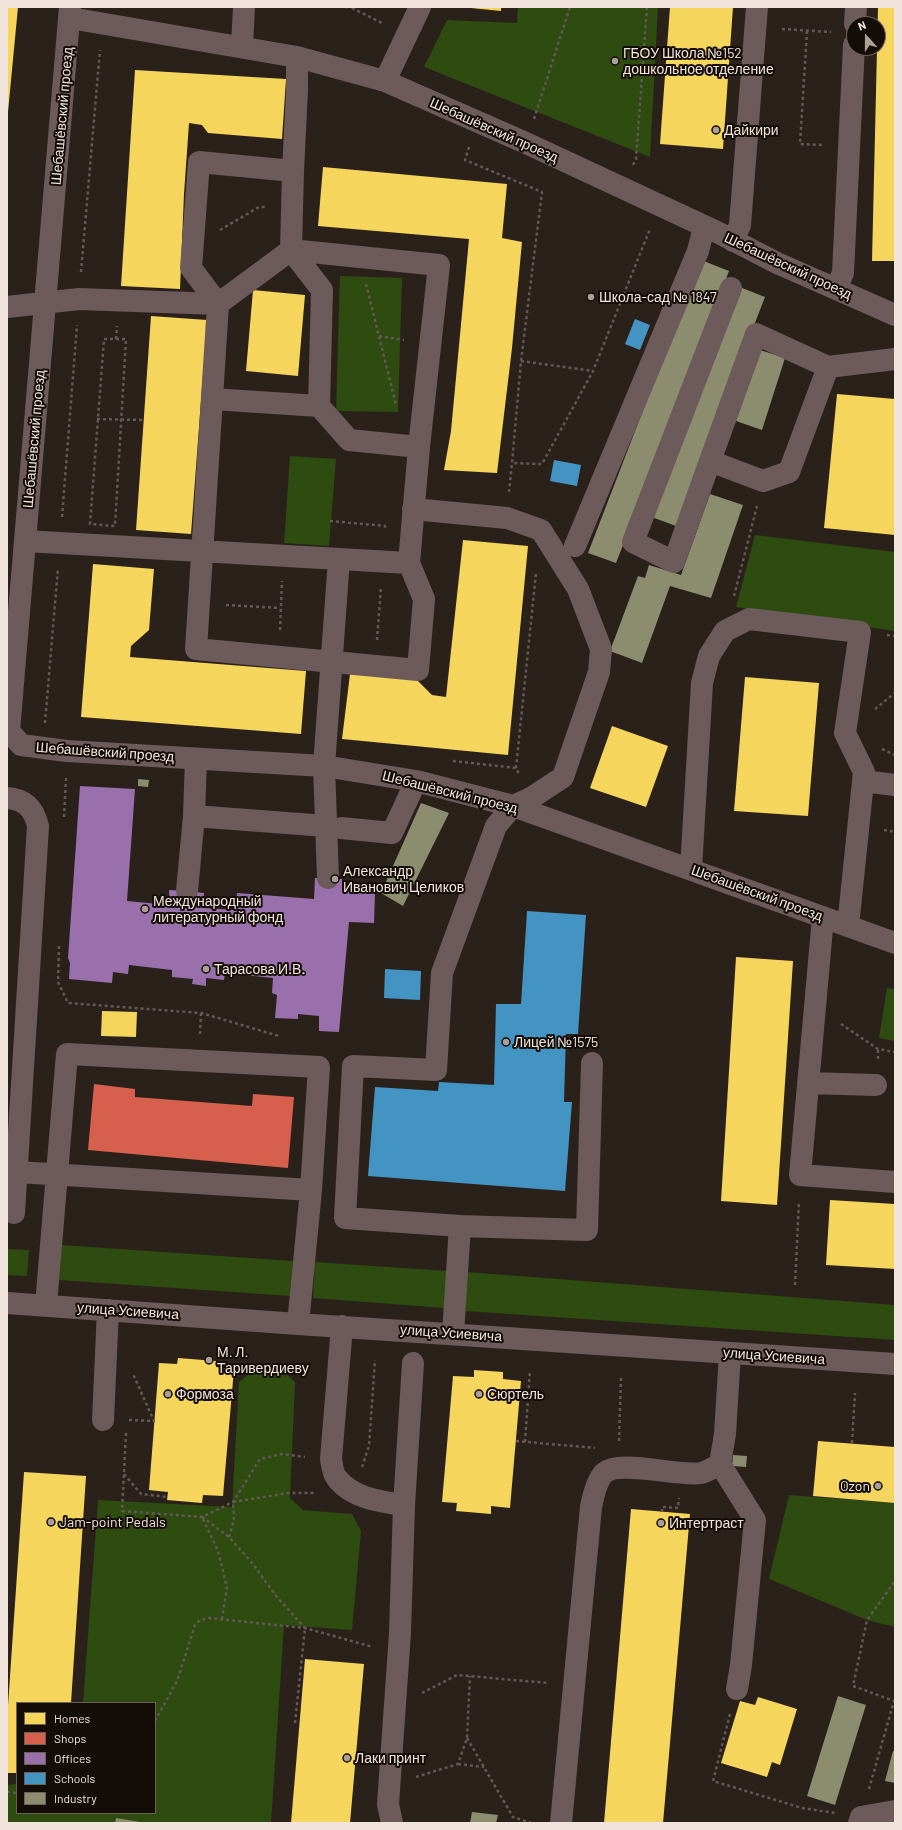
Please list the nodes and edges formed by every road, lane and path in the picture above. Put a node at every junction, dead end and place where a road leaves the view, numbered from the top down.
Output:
1 (244, 7) edge
2 (345, 7) edge
3 (352, 7) edge
4 (420, 7) edge
5 (570, 7) edge
6 (647, 7) edge
7 (757, 7) edge
8 (70, 13) edge
9 (755, 28) junction
10 (807, 31) junction
11 (846, 34) edge
12 (406, 36) junction
13 (242, 46) junction
14 (100, 47) dead end
15 (849, 56) edge
16 (297, 57) junction
17 (385, 82) junction
18 (532, 125) dead end
19 (472, 141) dead end
20 (849, 147) junction
21 (632, 166) dead end
22 (293, 171) junction
23 (292, 208) junction
24 (704, 227) junction
25 (650, 228) dead end
26 (194, 229) junction
27 (733, 241) junction
28 (291, 250) junction
29 (362, 257) junction
30 (731, 288) dead end
31 (836, 289) junction
32 (79, 299) junction
33 (45, 304) junction
34 (218, 304) junction
35 (7, 307) edge
36 (895, 315) edge
37 (895, 359) edge
38 (521, 361) junction
39 (828, 367) junction
40 (594, 371) junction
41 (212, 399) junction
42 (319, 406) junction
43 (398, 412) dead end
44 (97, 419) junction
45 (121, 420) junction
46 (144, 420) dead end
47 (419, 447) junction
48 (710, 461) junction
49 (763, 480) junction
50 (413, 509) junction
51 (330, 521) dead end
52 (25, 541) junction
53 (60, 543) junction
54 (575, 546) dead end
55 (202, 551) junction
56 (284, 556) junction
57 (340, 559) junction
58 (383, 562) junction
59 (410, 563) junction
60 (537, 569) dead end
61 (199, 603) junction
62 (280, 608) junction
63 (725, 631) junction
64 (280, 657) junction
65 (331, 662) junction
66 (375, 666) junction
67 (45, 727) dead end
68 (8, 732) edge
69 (196, 759) junction
70 (447, 761) dead end
71 (324, 766) junction
72 (516, 768) junction
73 (863, 780) junction
74 (416, 781) junction
75 (895, 785) edge
76 (7, 798) edge
77 (522, 802) junction
78 (194, 816) junction
79 (334, 827) junction
80 (691, 869) junction
81 (328, 878) dead end
82 (187, 891) dead end
83 (823, 917) junction
84 (848, 926) junction
85 (895, 942) edge
86 (68, 1003) dead end
87 (816, 1007) junction
88 (16, 1021) edge
89 (895, 1052) edge
90 (592, 1063) dead end
91 (278, 1064) junction
92 (808, 1083) junction
93 (876, 1085) dead end
94 (17, 1172) junction
95 (800, 1174) junction
96 (57, 1175) junction
97 (895, 1182) edge
98 (311, 1190) junction
99 (14, 1213) dead end
100 (460, 1226) junction
101 (795, 1285) dead end
102 (7, 1303) edge
103 (46, 1305) junction
104 (108, 1310) junction
105 (298, 1324) junction
106 (342, 1326) junction
107 (453, 1334) junction
108 (730, 1352) junction
109 (375, 1360) dead end
110 (413, 1363) dead end
111 (895, 1364) edge
112 (530, 1370) dead end
113 (132, 1373) dead end
114 (621, 1377) dead end
115 (855, 1393) dead end
116 (127, 1413) dead end
117 (102, 1420) joint
118 (127, 1420) junction
119 (516, 1441) dead end
120 (525, 1442) junction
121 (619, 1442) dead end
122 (852, 1443) dead end
123 (598, 1448) dead end
124 (331, 1459) junction
125 (720, 1464) junction
126 (124, 1473) junction
127 (354, 1493) junction
128 (168, 1497) dead end
129 (234, 1502) junction
130 (404, 1505) junction
131 (671, 1508) dead end
132 (662, 1512) dead end
133 (202, 1517) junction
134 (229, 1537) junction
135 (895, 1581) edge
136 (222, 1619) junction
137 (305, 1628) junction
138 (398, 1655) junction
139 (470, 1676) junction
140 (574, 1686) junction
141 (736, 1689) joint
142 (395, 1706) junction
143 (156, 1719) edge
144 (295, 1723) dead end
145 (467, 1738) junction
146 (458, 1764) junction
147 (484, 1768) junction
148 (389, 1785) junction
149 (895, 1811) edge
150 (860, 1820) edge
151 (392, 1823) edge
152 (531, 1823) edge
153 (561, 1823) edge

1 - 13 street
2 - 3 path
3 - 12 path
4 - 12 street
5 - 18 path
6 - 21 path
7 - 9 street
8 - 13 street, Шебашёвский проезд
8 - 33 street, Шебашёвский проезд
9 - 10 path
9 - 27 street
10 - 11 path
10 - 20 path
12 - 17 street
13 - 16 street, Шебашёвский проезд
14 - 32 path
15 - 20 street
16 - 17 street, Шебашёвский проезд
16 - 22 street
17 - 24 street, Шебашёвский проезд
19 - 38 path
20 - 31 street
22 - 23 street
22 - 26 street
23 - 26 path
23 - 28 street
24 - 27 street, Шебашёвский проезд
24 - 54 street
25 - 40 path
26 - 34 street
27 - 31 street, Шебашёвский проезд
28 - 29 street
28 - 34 street
28 - 42 street
29 - 43 path
29 - 47 street
30 - 48 street
31 - 36 street, Шебашёвский проезд
32 - 33 street
32 - 34 street
32 - 53 path
33 - 35 street
33 - 52 street, Шебашёвский проезд
34 - 41 street
37 - 39 street
38 - 40 path
38 - 40 path
39 - 48 street
39 - 49 street
41 - 42 street
41 - 55 street
42 - 47 street
44 - 45 path
44 - 45 path
44 - 45 path
45 - 46 path
47 - 50 street
48 - 49 street
49 - 63 path
50 - 59 street
50 - 77 street
51 - 58 path
52 - 53 street
52 - 68 street, Шебашёвский проезд
53 - 55 street
53 - 67 path
55 - 56 street
55 - 61 street
56 - 57 street
56 - 62 path
57 - 58 street
57 - 65 street
58 - 59 street
58 - 66 path
59 - 66 street
60 - 72 path
61 - 62 path
61 - 64 street
62 - 64 path
63 - 73 street
63 - 80 street
64 - 65 street
65 - 66 street
65 - 71 street
68 - 69 street, Шебашёвский проезд
69 - 71 street, Шебашёвский проезд
69 - 78 street
70 - 72 path
71 - 74 street, Шебашёвский проезд
71 - 79 street
72 - 77 path
73 - 75 street
73 - 84 street
74 - 77 street, Шебашёвский проезд
74 - 79 street
76 - 88 street
77 - 80 street, Шебашёвский проезд
77 - 100 street
78 - 79 street
78 - 82 street
79 - 81 street
80 - 83 street, Шебашёвский проезд
83 - 84 street, Шебашёвский проезд
83 - 87 street
84 - 85 street, Шебашёвский проезд
86 - 91 path
87 - 89 path
87 - 92 street
88 - 94 street
90 - 100 street
91 - 96 street
91 - 98 street
92 - 93 street
92 - 95 street
94 - 96 street
94 - 99 street
95 - 97 street
95 - 101 path
96 - 98 street
96 - 103 street
98 - 105 street
100 - 107 street
102 - 103 street, улица Усиевича
103 - 104 street, улица Усиевича
104 - 105 street, улица Усиевича
104 - 117 street
105 - 106 street, улица Усиевича
106 - 107 street, улица Усиевича
106 - 124 street
107 - 108 street, улица Усиевича
108 - 111 street, улица Усиевича
108 - 125 street
109 - 127 path
110 - 130 street
112 - 120 path
113 - 118 path
114 - 121 path
115 - 122 path
116 - 118 path
117 - 118 path
118 - 126 path
119 - 120 path
120 - 123 path
124 - 127 street
124 - 129 path
125 - 140 street
125 - 141 street
126 - 128 path
126 - 133 path
127 - 129 path
127 - 130 street
129 - 133 path
129 - 134 path
130 - 138 street
131 - 132 path
133 - 134 path
133 - 136 path
134 - 137 path
135 - 150 path
136 - 137 path
136 - 143 path
137 - 138 path
137 - 144 path
138 - 142 street
139 - 140 path
139 - 142 path
139 - 145 path
140 - 153 street
141 - 150 path
142 - 148 street
145 - 146 path
145 - 147 path
146 - 147 path
146 - 148 path
147 - 152 path
148 - 151 street
149 - 150 street

